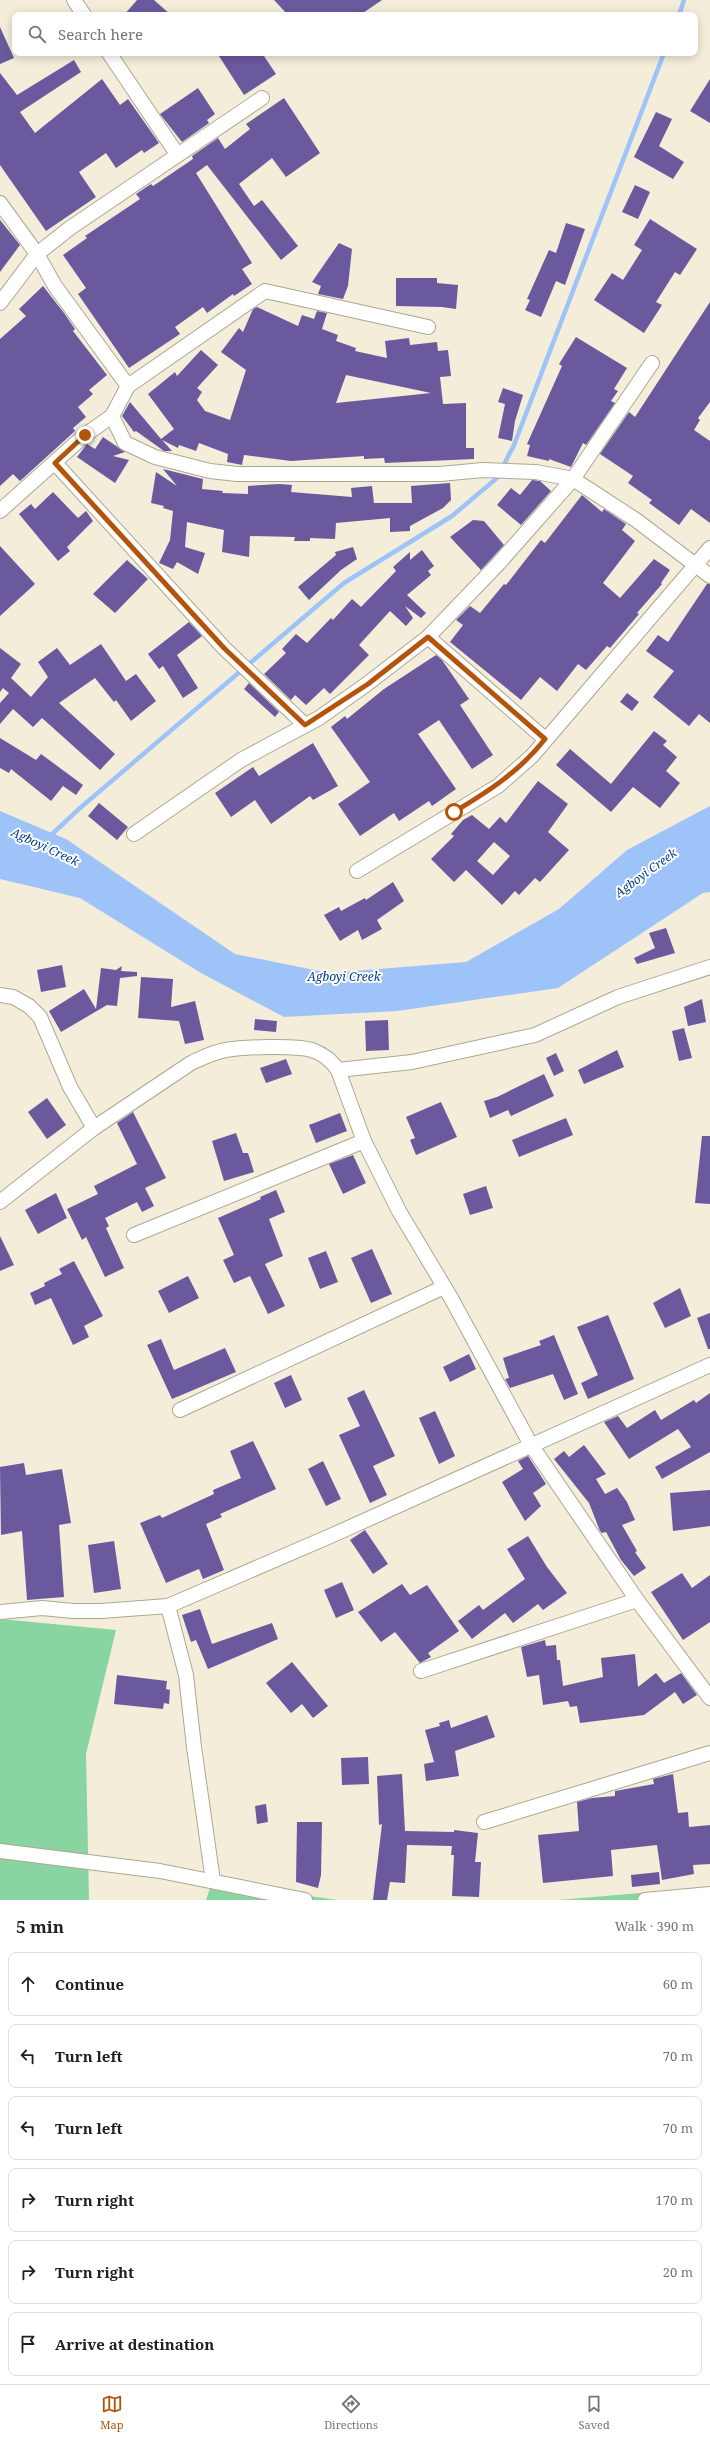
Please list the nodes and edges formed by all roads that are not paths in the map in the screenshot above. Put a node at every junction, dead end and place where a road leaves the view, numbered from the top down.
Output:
1 (74, 0) edge
2 (82, 12) edge
3 (111, 56) edge
4 (262, 98) dead end
5 (177, 154) junction
6 (0, 203) edge
7 (36, 254) junction
8 (0, 303) edge
9 (428, 327) dead end
10 (652, 363) dead end
11 (128, 386) junction
12 (112, 416) junction
13 (55, 463) junction
14 (572, 479) junction
15 (0, 511) edge
16 (710, 548) edge
17 (697, 566) junction
18 (710, 576) edge
19 (428, 637) junction
20 (305, 725) junction
21 (545, 739) junction
22 (134, 834) dead end
23 (356, 871) dead end
24 (710, 967) edge
25 (0, 995) edge
26 (338, 1070) junction
27 (94, 1128) junction
28 (364, 1140) junction
29 (0, 1202) edge
30 (134, 1235) dead end
31 (444, 1287) junction
32 (710, 1365) edge
33 (180, 1410) dead end
34 (531, 1446) junction
35 (637, 1600) junction
36 (168, 1606) junction
37 (0, 1612) edge
38 (421, 1672) dead end
39 (710, 1698) edge
40 (710, 1753) edge
41 (484, 1822) dead end
42 (0, 1851) edge
43 (213, 1881) junction
44 (710, 1894) edge
45 (305, 1900) edge
46 (645, 1900) edge

1 - 2 street
3 - 5 street
4 - 5 street
5 - 7 street
6 - 7 street
7 - 8 street
7 - 11 street
9 - 11 street
10 - 14 street
11 - 12 street
12 - 13 street
12 - 14 street
13 - 15 street
13 - 20 street
14 - 17 street
14 - 19 street
16 - 17 street
17 - 18 street
17 - 21 street
19 - 20 street
19 - 21 street
20 - 22 street
21 - 23 street
24 - 26 street
25 - 27 street
26 - 27 street
26 - 28 street
27 - 29 street
28 - 30 street
28 - 31 street
31 - 33 street
31 - 34 street
32 - 34 street
34 - 35 street
34 - 36 street
35 - 38 street
35 - 39 street
36 - 37 street
36 - 43 street
40 - 41 street
42 - 43 street
43 - 45 street
44 - 46 street

